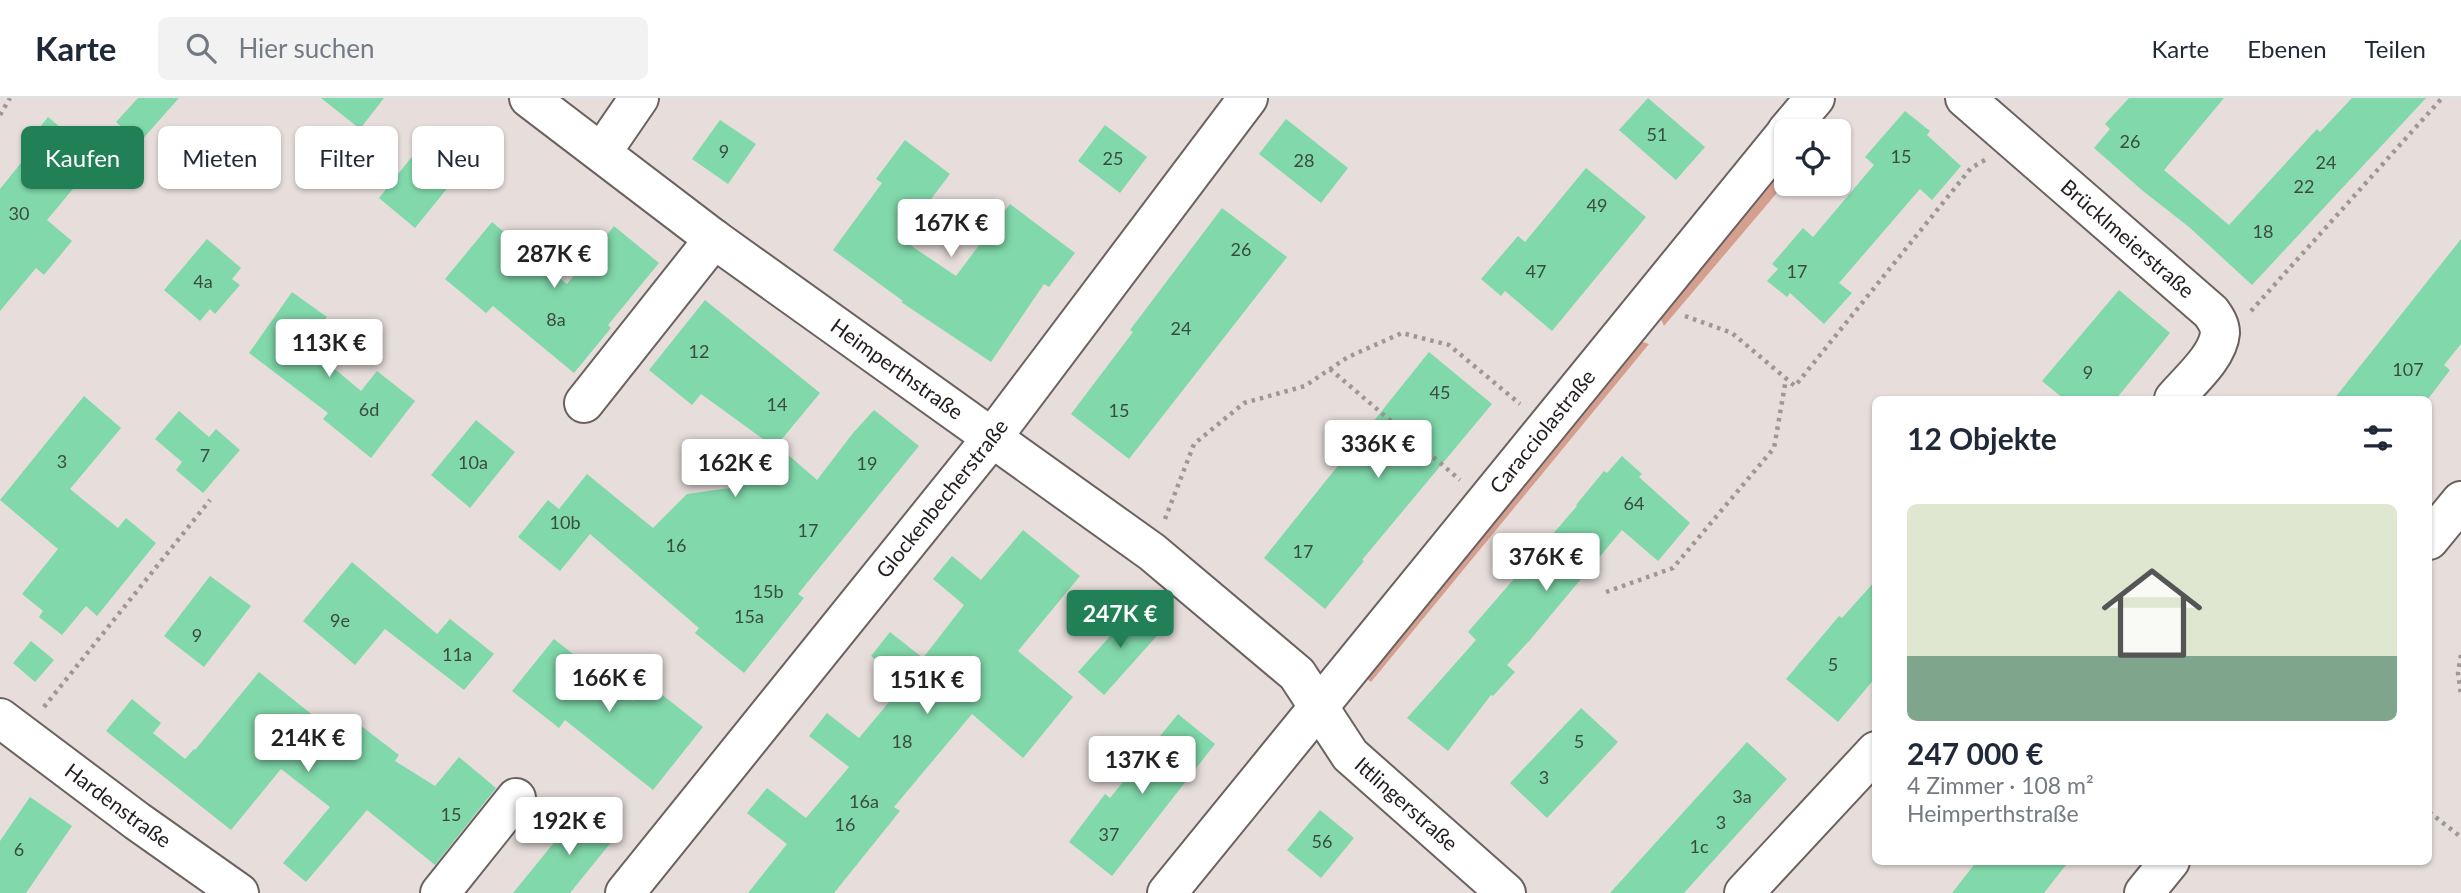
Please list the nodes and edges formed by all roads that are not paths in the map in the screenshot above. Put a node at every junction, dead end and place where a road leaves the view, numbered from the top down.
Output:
1 (529, 98) edge
2 (639, 98) edge
3 (1248, 98) edge
4 (1815, 98) edge
5 (1965, 98) edge
6 (1798, 119) edge
7 (1774, 148) edge
8 (603, 152) junction
9 (715, 239) junction
10 (2177, 396) edge
11 (584, 403) dead end
12 (991, 439) junction
13 (2461, 501) edge
14 (2432, 536) edge
15 (1318, 706) junction
16 (10, 726) edge
17 (1872, 755) edge
18 (516, 798) dead end
19 (2167, 865) edge
20 (239, 893) edge
21 (440, 893) edge
22 (625, 893) edge
23 (1167, 893) edge
24 (1506, 893) edge
25 (1744, 893) edge
26 (2144, 893) edge

1 - 8 street, Heimperthstraße
2 - 8 street
3 - 12 street, Glockenbecherstraße
4 - 6 street, Caracciolastraße
5 - 10 street, Brücklmeierstraße
7 - 15 street, Caracciolastraße
8 - 9 street, Heimperthstraße
9 - 11 street
9 - 12 street, Heimperthstraße
12 - 15 street, Heimperthstraße
12 - 22 street, Glockenbecherstraße
13 - 14 street
15 - 23 street, Caracciolastraße
15 - 24 street, Ittlingerstraße
16 - 20 street, Hardenstraße
17 - 25 street
18 - 21 street
19 - 26 street

